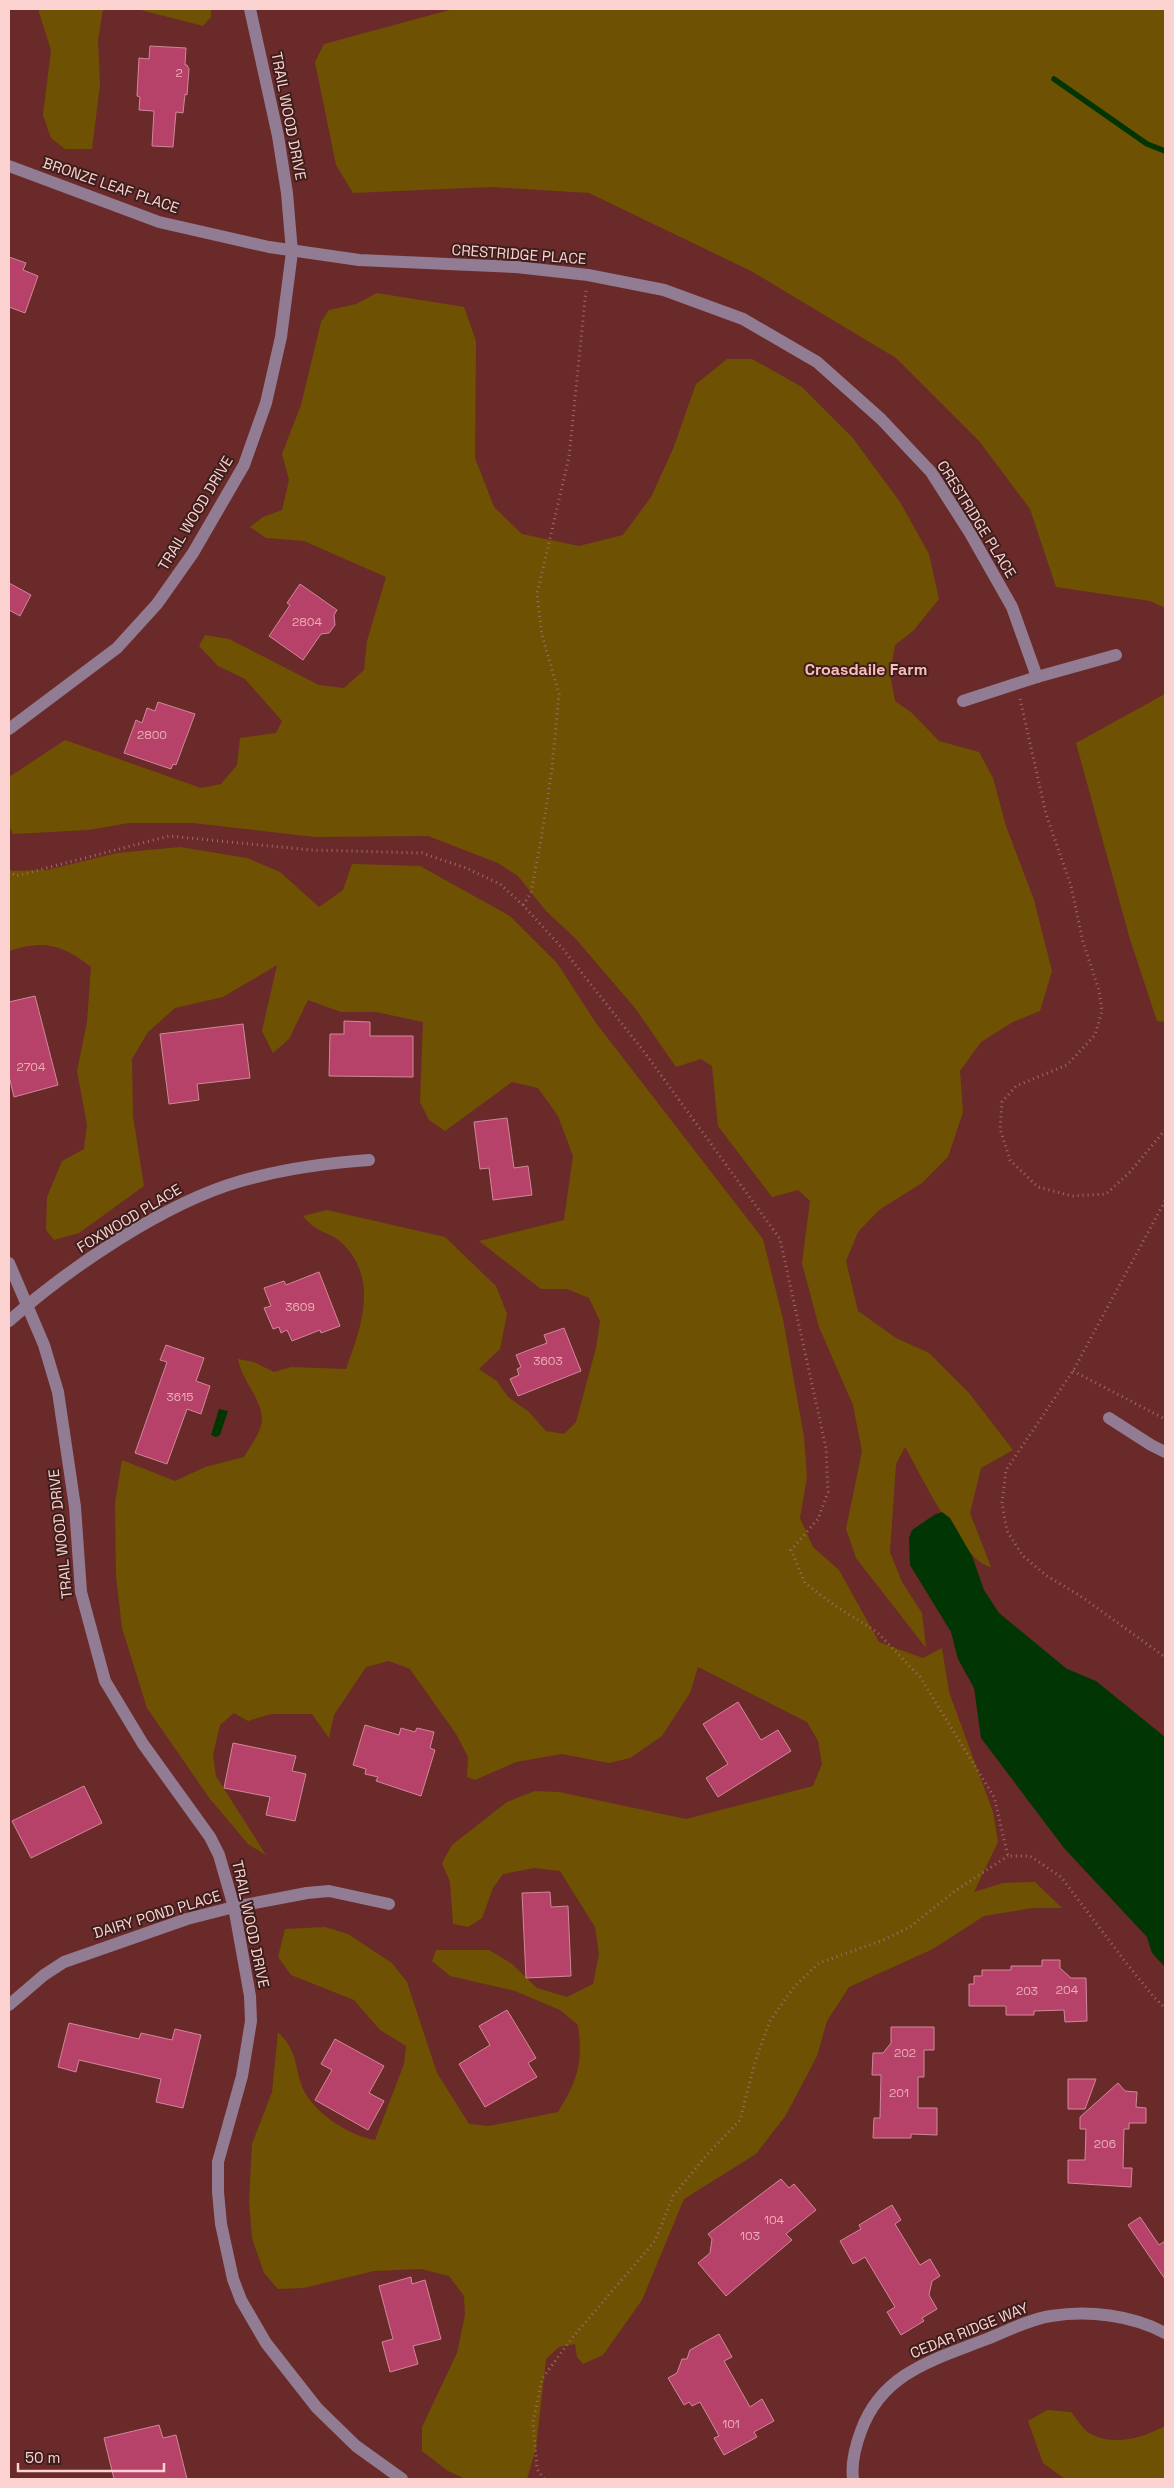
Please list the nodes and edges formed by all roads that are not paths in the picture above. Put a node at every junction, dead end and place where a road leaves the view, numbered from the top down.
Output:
1 (250, 9) edge
2 (9, 166) edge
3 (292, 252) junction
4 (1116, 655) dead end
5 (1037, 676) junction
6 (963, 701) dead end
7 (9, 730) edge
8 (368, 1160) dead end
9 (9, 1263) edge
10 (28, 1304) junction
11 (9, 1321) edge
12 (1109, 1418) dead end
13 (1165, 1452) edge
14 (389, 1904) dead end
15 (234, 1907) junction
16 (9, 2005) edge
17 (1165, 2333) edge
18 (402, 2479) edge
19 (852, 2479) edge

1 - 3 street, TRAIL WOOD DRIVE
2 - 3 street, BRONZE LEAF PLACE
3 - 5 street, CRESTRIDGE PLACE
3 - 7 street, TRAIL WOOD DRIVE
4 - 5 street
5 - 6 street
8 - 10 street, FOXWOOD PLACE
9 - 10 street, TRAIL WOOD DRIVE
10 - 11 street, FOXWOOD PLACE
10 - 15 street, TRAIL WOOD DRIVE
12 - 13 street
14 - 15 street, DAIRY POND PLACE
15 - 16 street, DAIRY POND PLACE
15 - 18 street, TRAIL WOOD DRIVE
17 - 19 street, CEDAR RIDGE WAY

